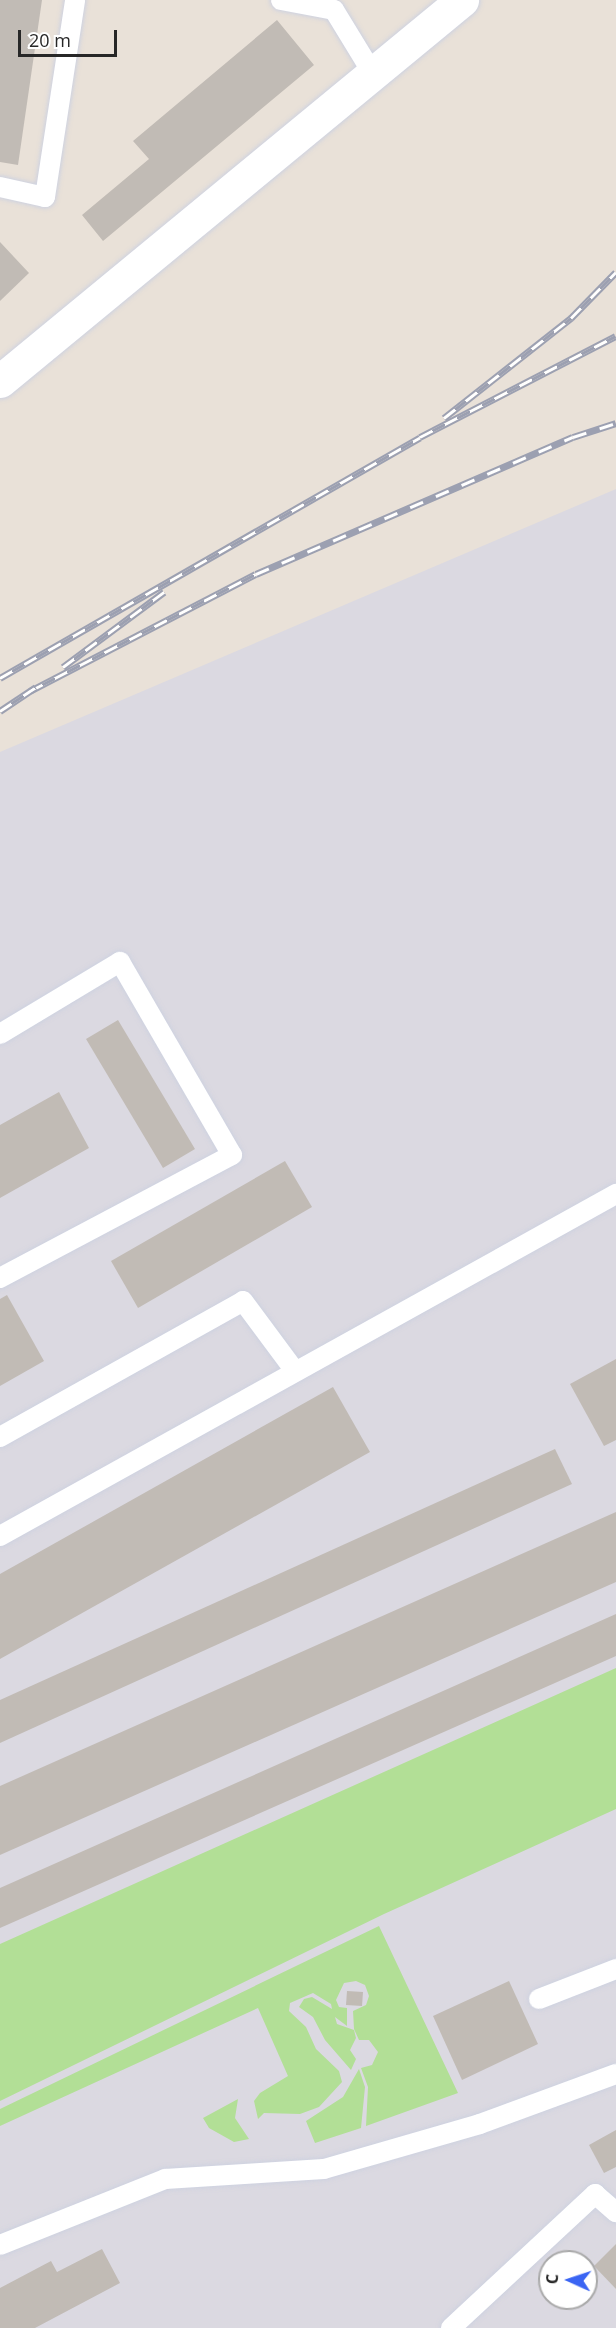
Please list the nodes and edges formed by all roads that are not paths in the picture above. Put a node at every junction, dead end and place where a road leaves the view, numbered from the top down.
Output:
1 (75, 0) edge
2 (281, 0) edge
3 (462, 0) edge
4 (373, 74) junction
5 (0, 188) edge
6 (0, 381) edge
7 (0, 1034) edge
8 (616, 1194) edge
9 (0, 1278) edge
10 (295, 1371) junction
11 (0, 1437) edge
12 (0, 1536) edge
13 (616, 1969) edge
14 (539, 1999) dead end
15 (616, 2074) edge
16 (616, 2212) edge
17 (0, 2245) edge
18 (451, 2328) edge

1 - 5 lane
2 - 4 lane
3 - 4 street
4 - 6 street
7 - 9 lane
8 - 10 lane
10 - 11 lane
10 - 12 lane
13 - 14 lane
15 - 17 lane
16 - 18 lane

